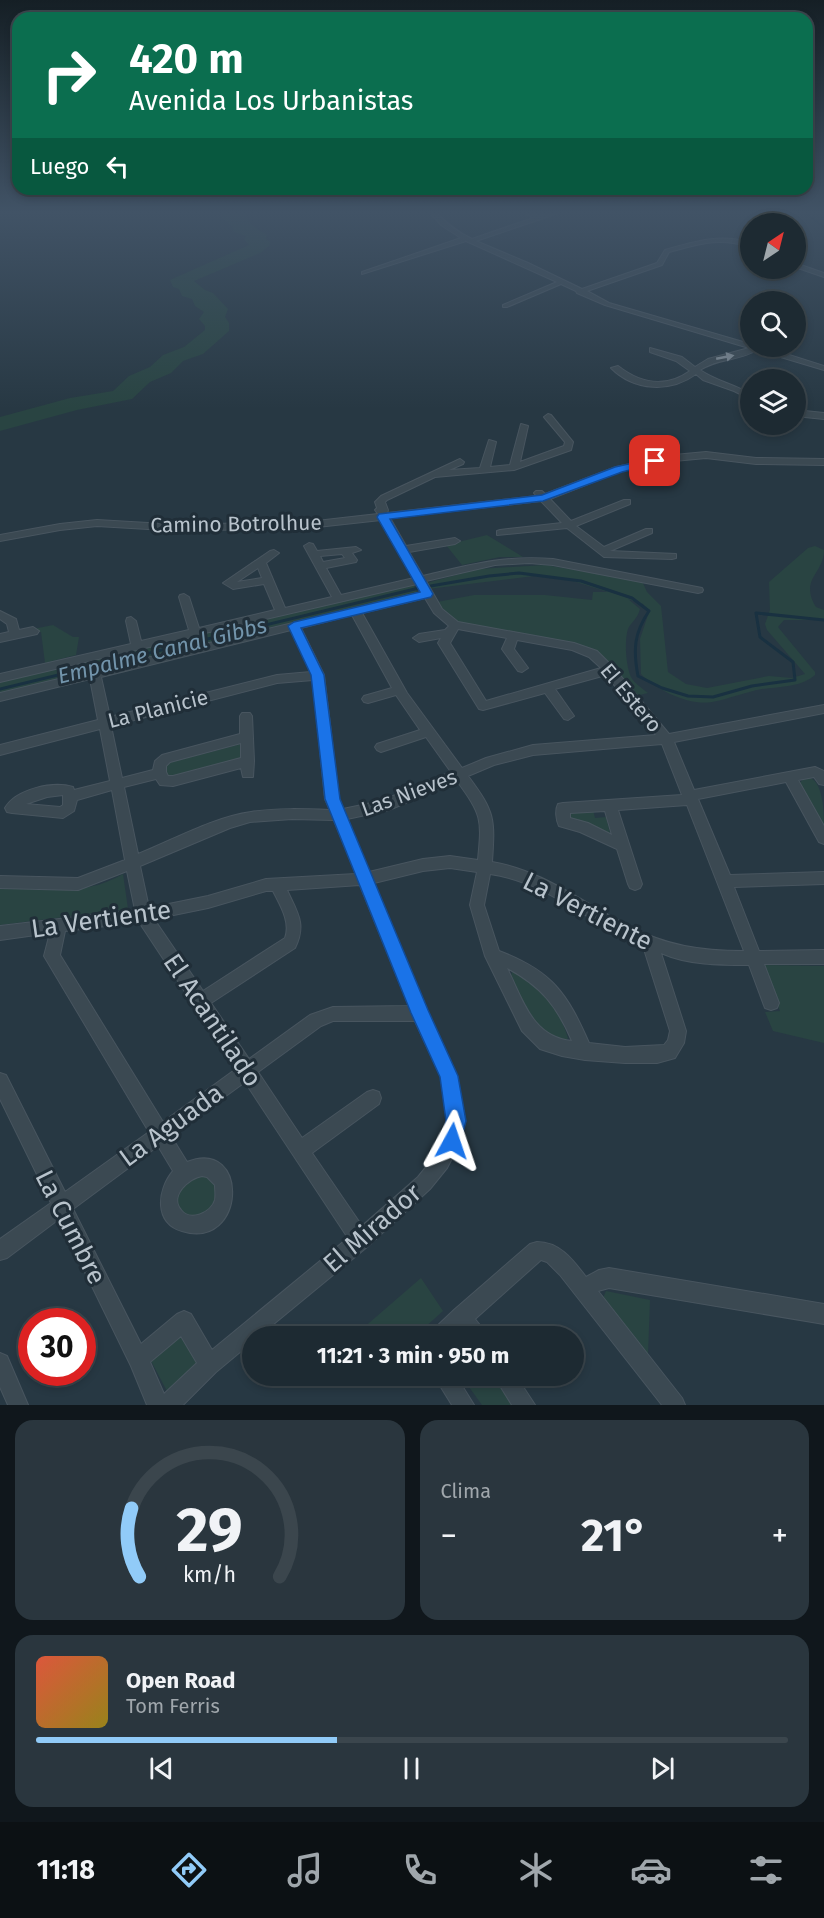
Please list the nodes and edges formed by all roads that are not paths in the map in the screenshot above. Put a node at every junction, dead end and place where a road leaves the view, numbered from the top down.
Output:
1 (540, 278) edge
2 (556, 278) edge
3 (621, 278) edge
4 (563, 282) junction
5 (583, 291) junction
6 (505, 306) dead end
7 (740, 342) edge
8 (653, 350) dead end
9 (740, 355) edge
10 (788, 357) edge
11 (804, 357) edge
12 (824, 363) edge
13 (615, 368) dead end
14 (824, 368) edge
15 (696, 370) junction
16 (740, 391) edge
17 (806, 414) edge
18 (824, 416) edge
19 (548, 417) dead end
20 (524, 426) dead end
21 (492, 442) dead end
22 (823, 460) edge
23 (460, 462) dead end
24 (514, 467) junction
25 (609, 467) dead end
26 (484, 471) junction
27 (431, 475) junction
28 (541, 495) junction
29 (627, 502) dead end
30 (383, 508) junction
31 (317, 518) dead end
32 (569, 525) junction
33 (649, 531) dead end
34 (500, 533) dead end
35 (0, 538) edge
36 (455, 541) dead end
37 (403, 550) junction
38 (602, 551) junction
39 (274, 553) dead end
40 (672, 556) dead end
41 (260, 562) junction
42 (320, 566) junction
43 (267, 580) junction
44 (423, 587) junction
45 (698, 591) dead end
46 (184, 597) dead end
47 (339, 600) junction
48 (356, 612) junction
49 (282, 613) junction
50 (0, 614) edge
51 (131, 621) dead end
52 (294, 626) junction
53 (452, 630) junction
54 (33, 631) dead end
55 (196, 634) junction
56 (15, 635) junction
57 (513, 637) junction
58 (0, 638) edge
59 (419, 638) dead end
60 (137, 646) junction
61 (522, 668) dead end
62 (609, 670) junction
63 (95, 674) junction
64 (318, 675) junction
65 (0, 678) edge
66 (547, 687) junction
67 (400, 690) junction
68 (0, 697) edge
69 (368, 699) dead end
70 (824, 709) edge
71 (246, 716) dead end
72 (568, 716) dead end
73 (105, 722) junction
74 (427, 732) junction
75 (247, 737) junction
76 (666, 740) junction
77 (381, 747) dead end
78 (0, 750) edge
79 (159, 773) junction
80 (461, 774) junction
81 (790, 777) junction
82 (824, 780) edge
83 (117, 784) junction
84 (71, 796) dead end
85 (689, 798) junction
86 (610, 806) junction
87 (339, 815) junction
88 (824, 838) edge
89 (623, 846) junction
90 (132, 862) junction
91 (484, 866) junction
92 (824, 878) edge
93 (366, 879) junction
94 (725, 881) junction
95 (0, 882) edge
96 (278, 884) junction
97 (634, 884) dead end
98 (143, 915) junction
99 (59, 925) junction
100 (0, 933) edge
101 (650, 944) junction
102 (493, 956) junction
103 (824, 957) edge
104 (754, 958) junction
105 (201, 1001) junction
106 (771, 1003) dead end
107 (420, 1013) junction
108 (585, 1052) junction
109 (246, 1070) junction
110 (0, 1082) edge
111 (373, 1098) dead end
112 (160, 1133) junction
113 (301, 1150) junction
114 (184, 1173) dead end
115 (60, 1207) junction
116 (360, 1240) junction
117 (0, 1251) edge
118 (583, 1289) junction
119 (824, 1314) edge
120 (461, 1317) junction
121 (452, 1326) edge
122 (468, 1326) edge
123 (138, 1359) junction
124 (0, 1363) edge
125 (209, 1365) junction
126 (451, 1386) edge
127 (511, 1386) edge
128 (18, 1405) edge
129 (158, 1405) edge
130 (168, 1405) edge
131 (464, 1405) edge
132 (525, 1405) edge
133 (675, 1405) edge

1 - 4 street
2 - 4 street
3 - 5 street
4 - 5 street
4 - 6 street
5 - 7 street
8 - 15 street
15 -> 9 street
10 - 14 street
11 - 12 street
13 - 15 street
15 - 16 street
17 - 18 street
19 - 24 street
20 - 24 street
21 - 26 street
22 - 28 street, Camino Botrolhue
23 - 27 street
24 - 26 street
25 - 28 street, Camino Botrolhue
26 - 27 street
27 - 30 street
28 - 30 street, Camino Botrolhue
28 - 32 street
29 - 32 street
30 - 31 street, Camino Botrolhue
30 - 35 street, Camino Botrolhue
30 - 37 street
32 - 34 street
32 - 38 street
33 - 38 street
36 - 37 street
37 - 44 street
38 - 40 street
39 - 41 street
41 - 43 street
41 - 43 street
42 - 42 street
42 - 47 street
43 - 49 street
44 - 45 street
44 - 47 street
44 - 48 street
44 - 53 street
46 - 55 street
47 - 49 street
48 - 52 street
48 - 67 street
49 - 55 street
50 - 56 street
51 - 60 street
52 - 63 street
52 - 64 street, El Mirador
53 - 57 street, El Estero
53 - 59 street
53 - 66 street
54 - 56 street
55 - 60 street
56 - 58 street
57 - 61 street
57 - 62 street, El Estero
60 - 65 street
62 - 66 street
62 - 76 street, El Estero
63 - 68 street
63 - 73 street, El Acantilado
64 - 73 street, La Planicie
64 - 87 street, El Mirador
66 - 72 street
67 - 69 street
67 - 74 street
70 - 76 street, Las Nieves
71 - 75 street
73 - 78 street, La Planicie
73 - 83 street, El Acantilado
74 - 77 street
74 - 80 street
75 - 79 street
75 - 79 street
76 - 80 street, Las Nieves
76 - 85 street, El Estero
79 - 83 street
80 - 87 street, Las Nieves
80 - 91 street
81 - 82 street
81 - 85 street
81 - 88 street
83 - 84 street
83 - 90 street, El Acantilado
85 - 86 street
85 - 94 street, El Estero
86 - 89 street
86 - 89 street
87 - 90 street, Las Nieves
87 - 93 street, El Mirador
89 - 97 street
90 - 95 street, Las Nieves
90 - 98 street, El Acantilado
91 - 93 street, La Vertiente
91 - 101 street, La Vertiente
91 - 102 street
92 - 94 street
93 - 96 street, La Vertiente
93 - 107 street, El Mirador
94 - 104 street, El Estero
96 - 98 street, La Vertiente
96 - 105 street
98 - 99 street, La Vertiente
98 - 105 street, El Acantilado
99 - 100 street, La Vertiente
99 - 112 street
101 - 104 street, La Vertiente
101 - 108 street
102 - 108 street
102 - 108 street
103 - 104 street, La Vertiente
104 - 106 street, El Estero
105 - 109 street, El Acantilado
107 - 109 street, La Aguada
107 - 116 street, El Mirador
109 - 112 street, La Aguada
109 - 113 street, El Acantilado
110 - 115 street, La Cumbre
111 - 113 street
112 - 114 street
112 - 115 street, La Aguada
113 - 116 street, El Acantilado
115 - 117 street, La Aguada
115 - 123 street, La Cumbre
116 - 125 street, El Mirador
118 - 119 street
118 - 120 street
118 - 133 street
120 - 121 street
120 - 122 street
123 - 125 street
123 - 129 street, La Cumbre
124 - 128 street
125 - 130 street, El Mirador
126 - 131 street
127 - 132 street

